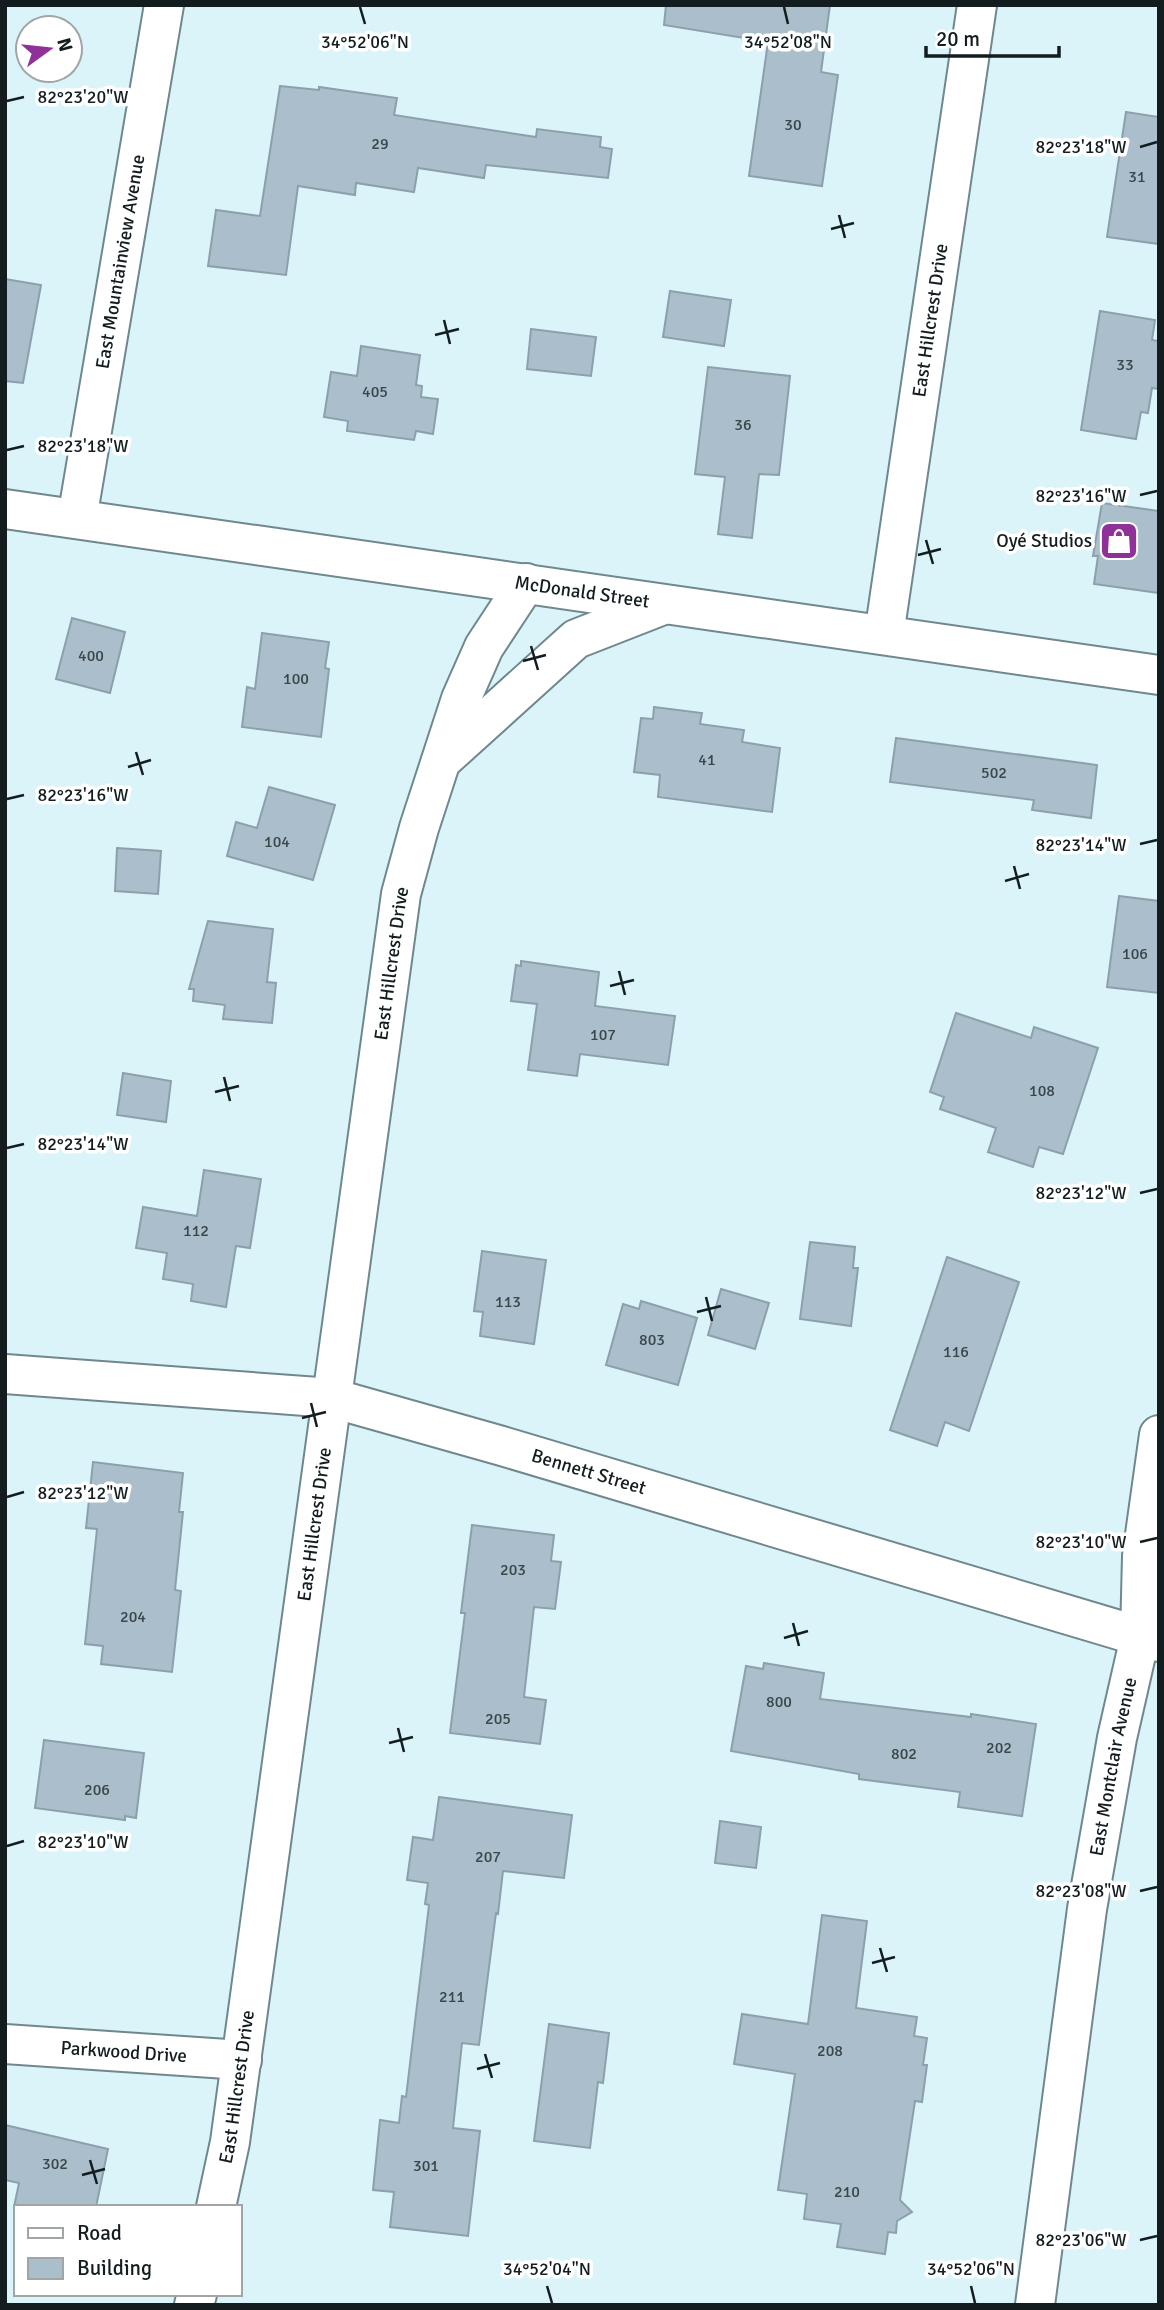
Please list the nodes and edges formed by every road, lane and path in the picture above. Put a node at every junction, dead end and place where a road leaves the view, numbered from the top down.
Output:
1 (164, 5) edge
2 (977, 5) edge
3 (5, 509) edge
4 (77, 519) junction
5 (526, 583) junction
6 (665, 604) junction
7 (884, 635) junction
8 (1159, 675) edge
9 (440, 763) junction
10 (5, 1374) edge
11 (332, 1398) junction
12 (1159, 1435) edge
13 (1149, 1639) edge
14 (5, 2044) edge
15 (242, 2060) junction
16 (216, 2205) edge
17 (1035, 2305) edge

1 - 4 street, East Mountainview Avenue
2 - 7 street, East Hillcrest Drive
3 - 4 street, McDonald Street
4 - 5 street, McDonald Street
5 - 6 street, McDonald Street
5 - 9 street, East Hillcrest Drive
6 - 7 street, McDonald Street
6 - 9 street
7 - 8 street, McDonald Street
9 - 11 street, East Hillcrest Drive
10 - 11 street, Bennett Street
11 - 13 street, Bennett Street
11 - 15 street, East Hillcrest Drive
12 - 13 street, East Montclair Avenue
13 - 17 street, East Montclair Avenue
14 - 15 street, Parkwood Drive
15 - 16 street, East Hillcrest Drive

